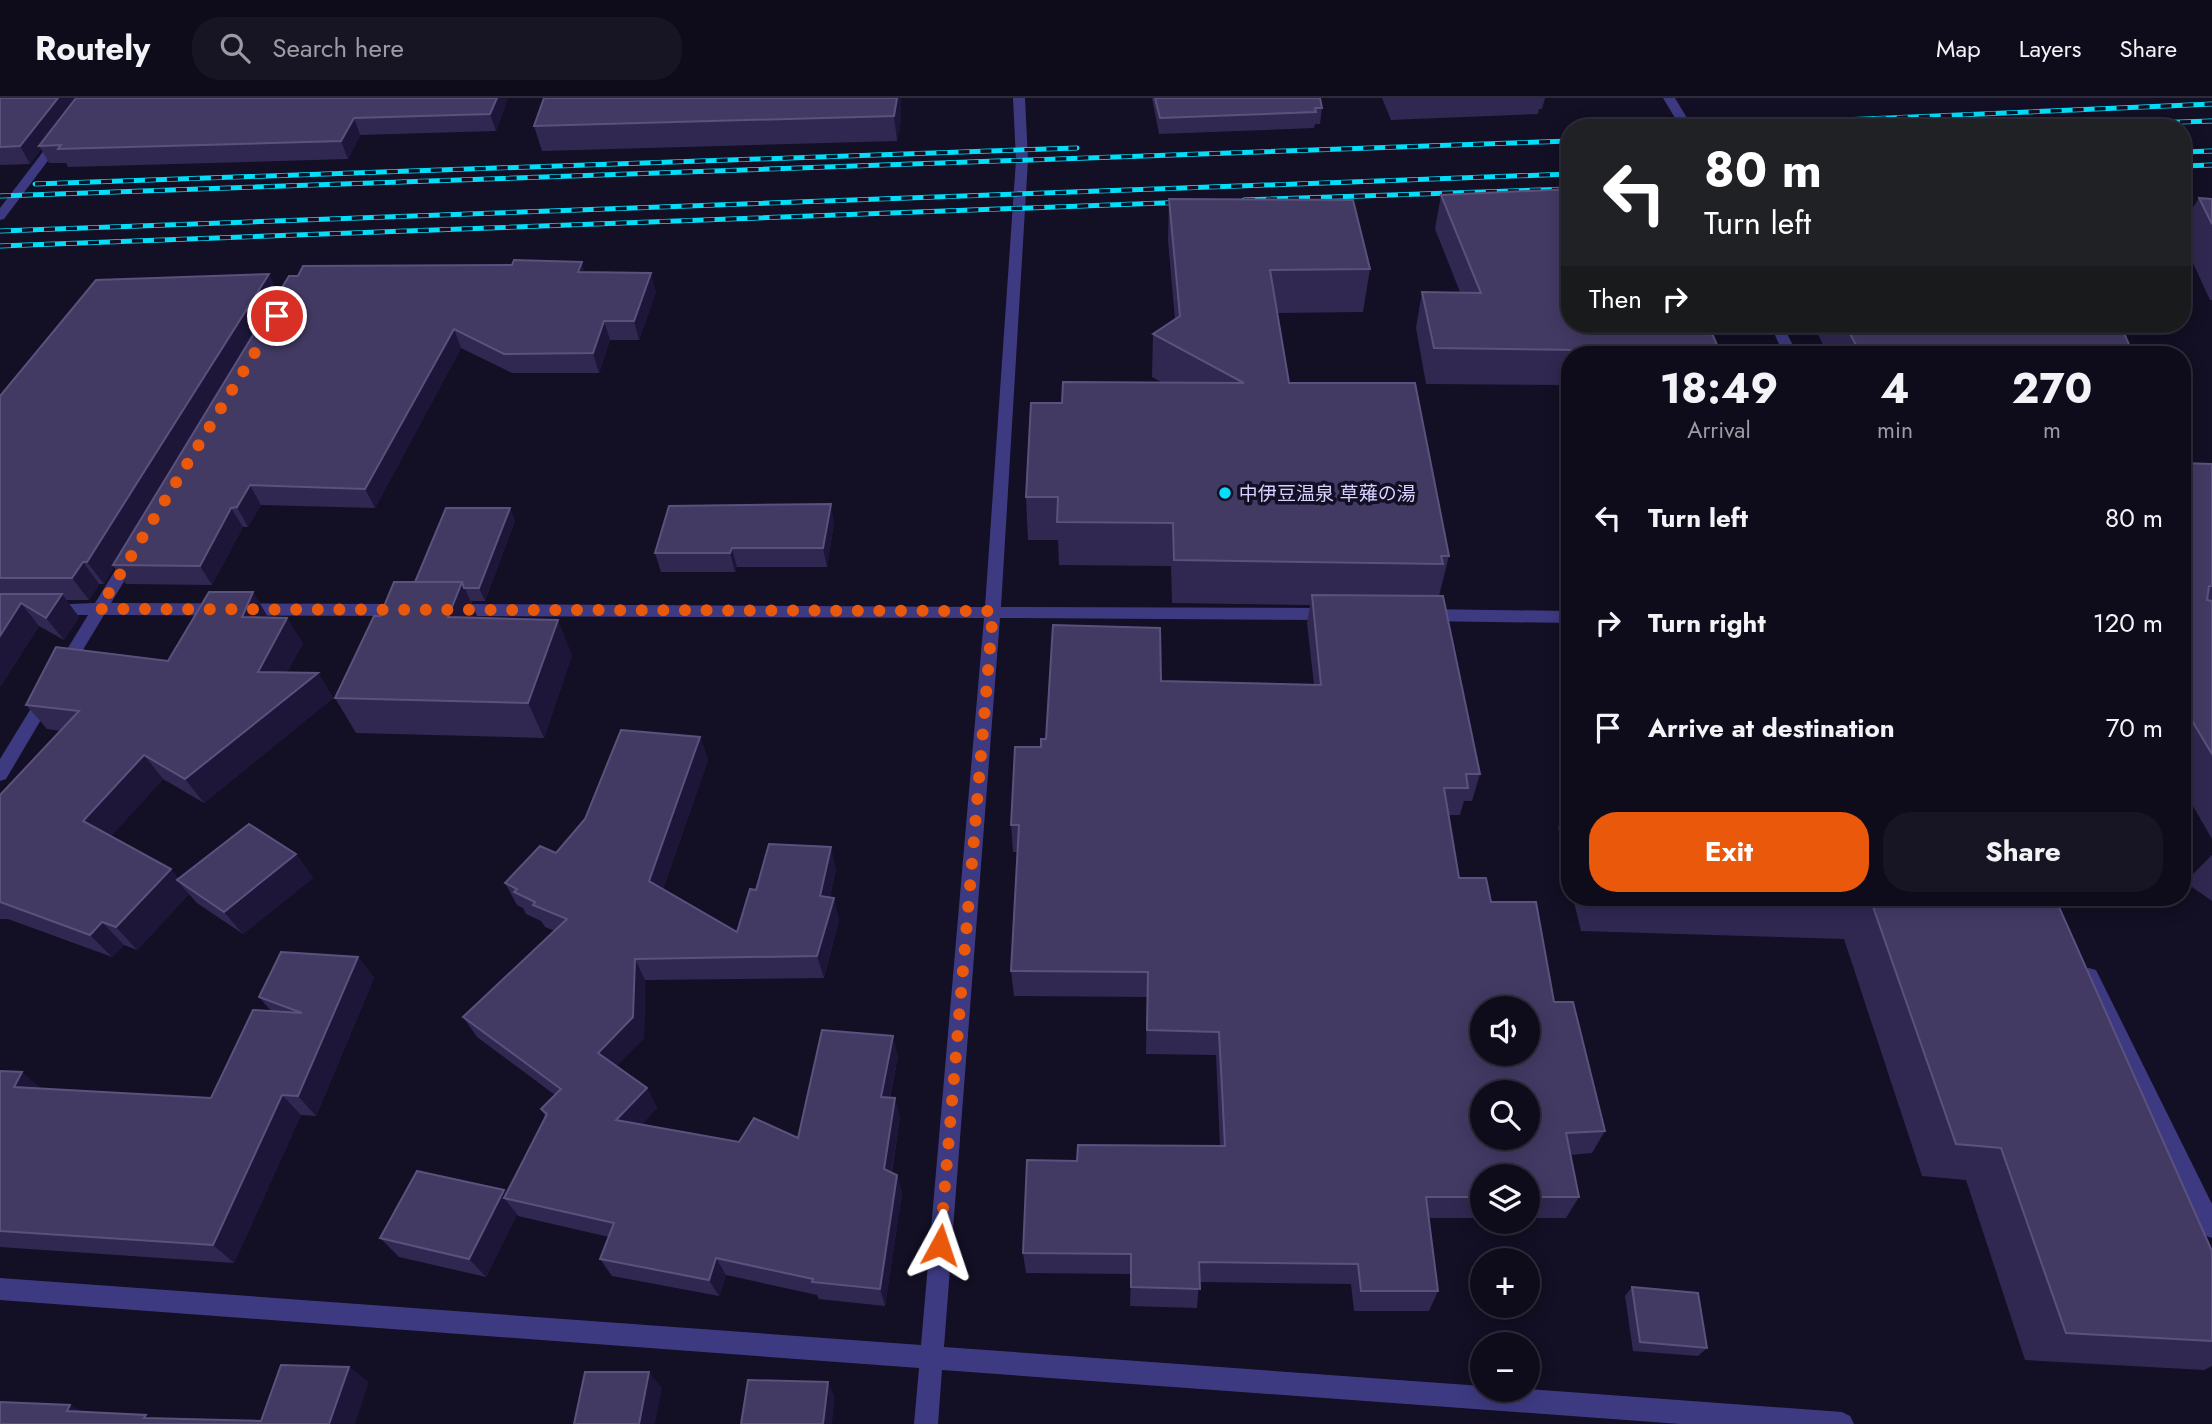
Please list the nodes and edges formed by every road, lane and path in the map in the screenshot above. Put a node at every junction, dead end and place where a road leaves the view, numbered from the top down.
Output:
1 (1018, 98) edge
2 (1669, 98) edge
3 (1682, 119) edge
4 (65, 130) edge
5 (0, 216) edge
6 (141, 539) edge
7 (37, 608) edge
8 (99, 609) junction
9 (993, 611) junction
10 (1350, 615) edge
11 (1405, 615) edge
12 (1561, 617) edge
13 (0, 774) edge
14 (2080, 959) edge
15 (2212, 1227) edge
16 (0, 1289) edge
17 (931, 1355) junction
18 (926, 1424) edge
19 (1842, 1424) edge

1 - 9 street
2 - 3 street
4 - 5 street
6 - 8 street
7 - 8 street
8 - 9 street
8 - 13 street
9 - 10 street
9 - 17 street
11 - 12 street
14 - 15 street
16 - 17 street
17 - 18 street
17 - 19 street

